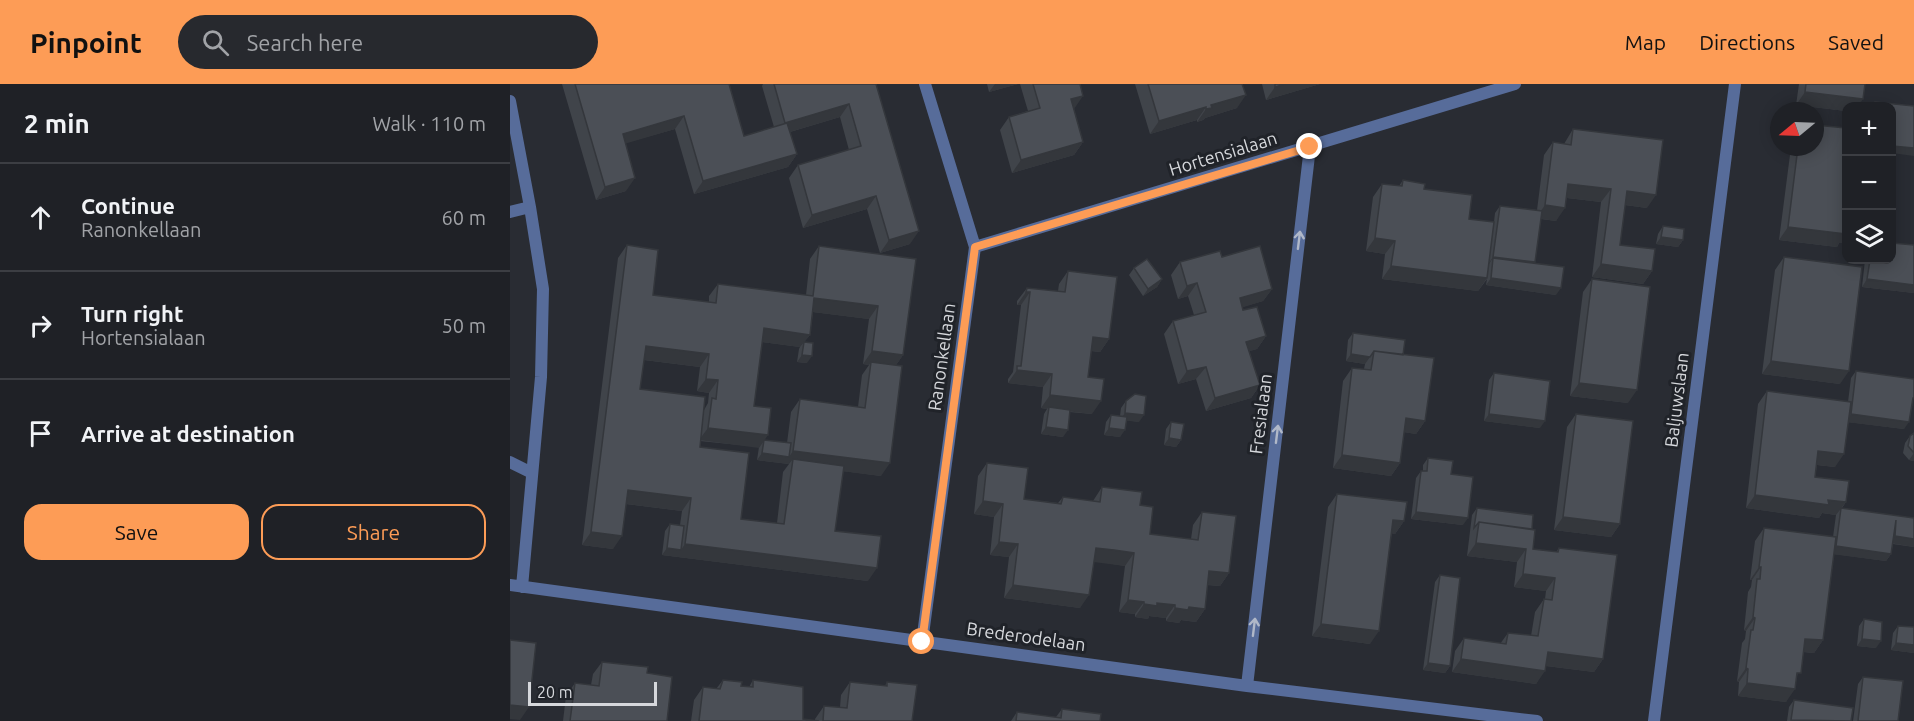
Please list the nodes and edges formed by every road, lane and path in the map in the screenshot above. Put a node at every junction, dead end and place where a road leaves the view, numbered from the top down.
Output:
1 (925, 84) edge
2 (1515, 84) edge
3 (1736, 84) edge
4 (510, 101) edge
5 (1310, 147) junction
6 (531, 207) junction
7 (510, 212) edge
8 (975, 247) junction
9 (510, 462) edge
10 (532, 473) junction
11 (516, 586) edge
12 (922, 642) junction
13 (1247, 686) junction
14 (1537, 721) edge
15 (1654, 721) edge

1 - 8 street, Ranonkellaan
2 - 5 street, Hortensialaan
3 - 15 street, Baljuwslaan
4 - 6 street
5 - 8 street, Hortensialaan
13 -> 5 street, Fresialaan
6 - 7 street
6 - 10 street
8 - 12 street, Ranonkellaan
9 - 10 street
10 - 11 street
11 - 12 street, Brederodelaan
12 - 13 street, Brederodelaan
13 - 14 street, Brederodelaan

